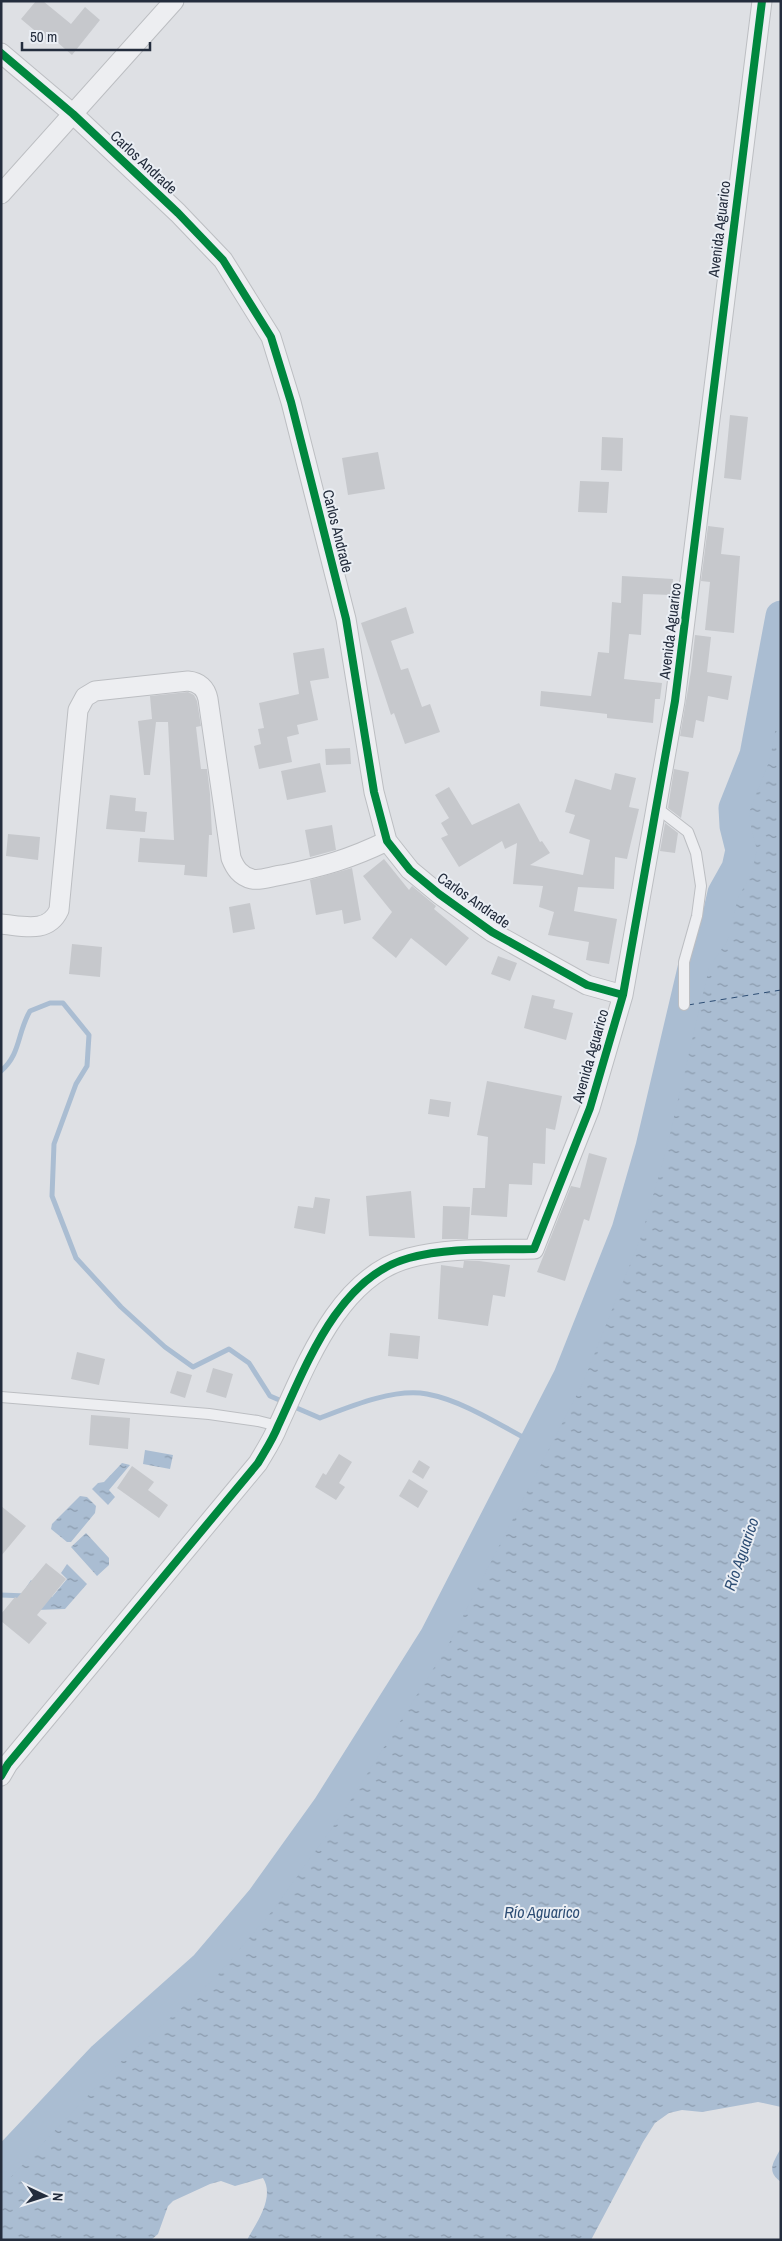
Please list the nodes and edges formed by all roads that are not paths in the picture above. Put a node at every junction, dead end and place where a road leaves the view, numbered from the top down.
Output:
1 (174, 1) edge
2 (762, 1) edge
3 (1, 53) edge
4 (73, 114) junction
5 (1, 194) edge
6 (657, 808) junction
7 (387, 841) junction
8 (1, 924) edge
9 (622, 994) junction
10 (684, 1005) dead end
11 (1, 1397) edge
12 (278, 1426) junction
13 (1, 1776) edge

1 - 4 street
2 - 6 street, Avenida Aguarico
3 - 4 street, Carlos Andrade
4 - 5 street
4 - 7 street, Carlos Andrade
6 - 9 street, Avenida Aguarico
6 - 10 lane
7 - 8 street
7 - 9 street, Carlos Andrade
9 - 12 street, Avenida Aguarico
11 - 12 lane
12 - 13 street

